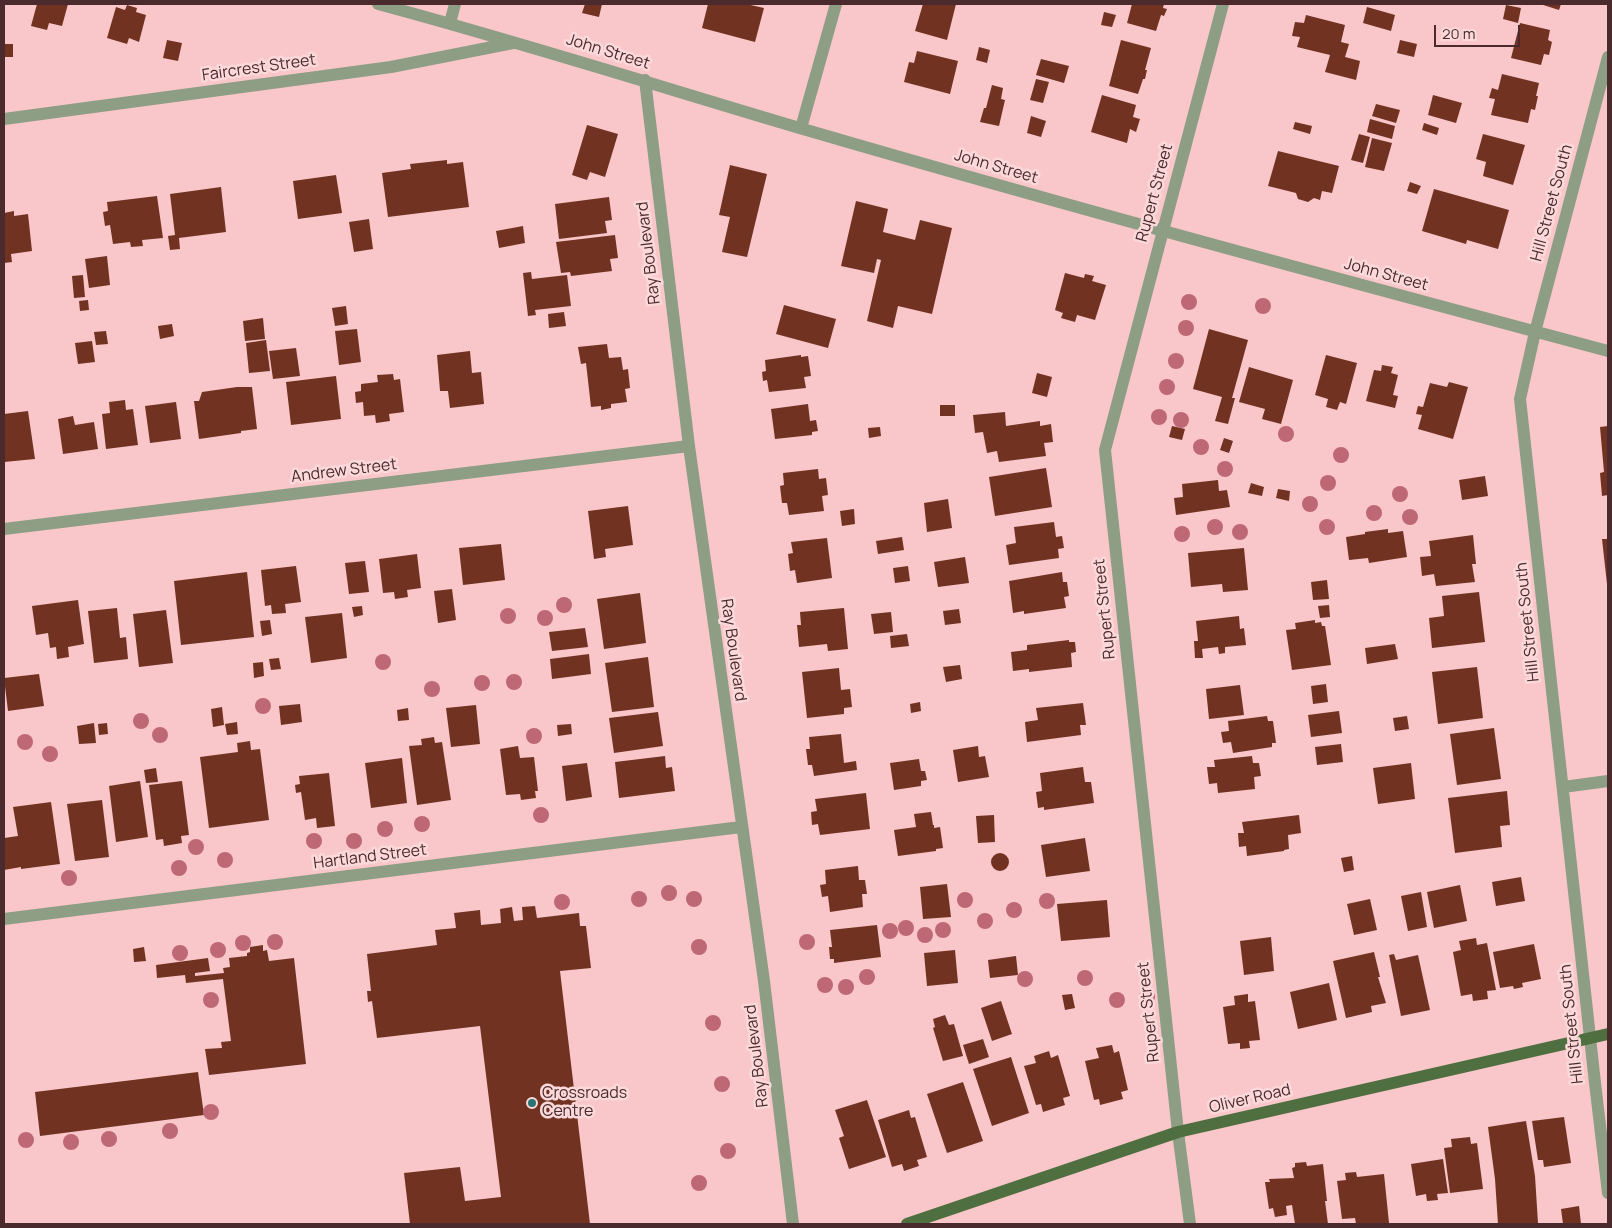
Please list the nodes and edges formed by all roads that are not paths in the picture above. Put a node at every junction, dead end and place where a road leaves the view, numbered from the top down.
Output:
1 (378, 4) edge
2 (455, 4) edge
3 (836, 4) edge
4 (1224, 4) edge
5 (450, 23) junction
6 (517, 42) junction
7 (1608, 56) edge
8 (645, 80) junction
9 (4, 119) edge
10 (800, 128) junction
11 (1162, 232) junction
12 (1534, 332) junction
13 (1608, 351) edge
14 (689, 446) junction
15 (4, 529) edge
16 (1608, 781) edge
17 (1563, 787) junction
18 (741, 827) junction
19 (4, 919) edge
20 (1608, 1034) edge
21 (1590, 1038) junction
22 (1178, 1132) junction
23 (1608, 1193) edge
24 (793, 1224) edge
25 (907, 1224) edge
26 (1190, 1224) edge

1 - 5 street, John Street
2 - 5 street
3 - 10 street
4 - 11 street, Rupert Street
5 - 6 street, John Street
6 - 8 street, John Street
6 - 9 street, Faircrest Street
7 - 12 street, Hill Street South
8 - 10 street, John Street
8 - 14 street, Ray Boulevard
10 - 11 street, John Street
11 - 12 street, John Street
11 - 22 street, Rupert Street
12 - 13 street, John Street
12 - 17 street, Hill Street South
14 - 15 street, Andrew Street
14 - 18 street, Ray Boulevard
16 - 17 street
17 - 21 street, Hill Street South
18 - 19 street, Hartland Street
18 - 24 street, Ray Boulevard
20 - 21 main road, Oliver Road
21 - 22 main road, Oliver Road
21 - 23 street, Hill Street South
22 - 25 main road, Oliver Road
22 - 26 street, Rupert Street

